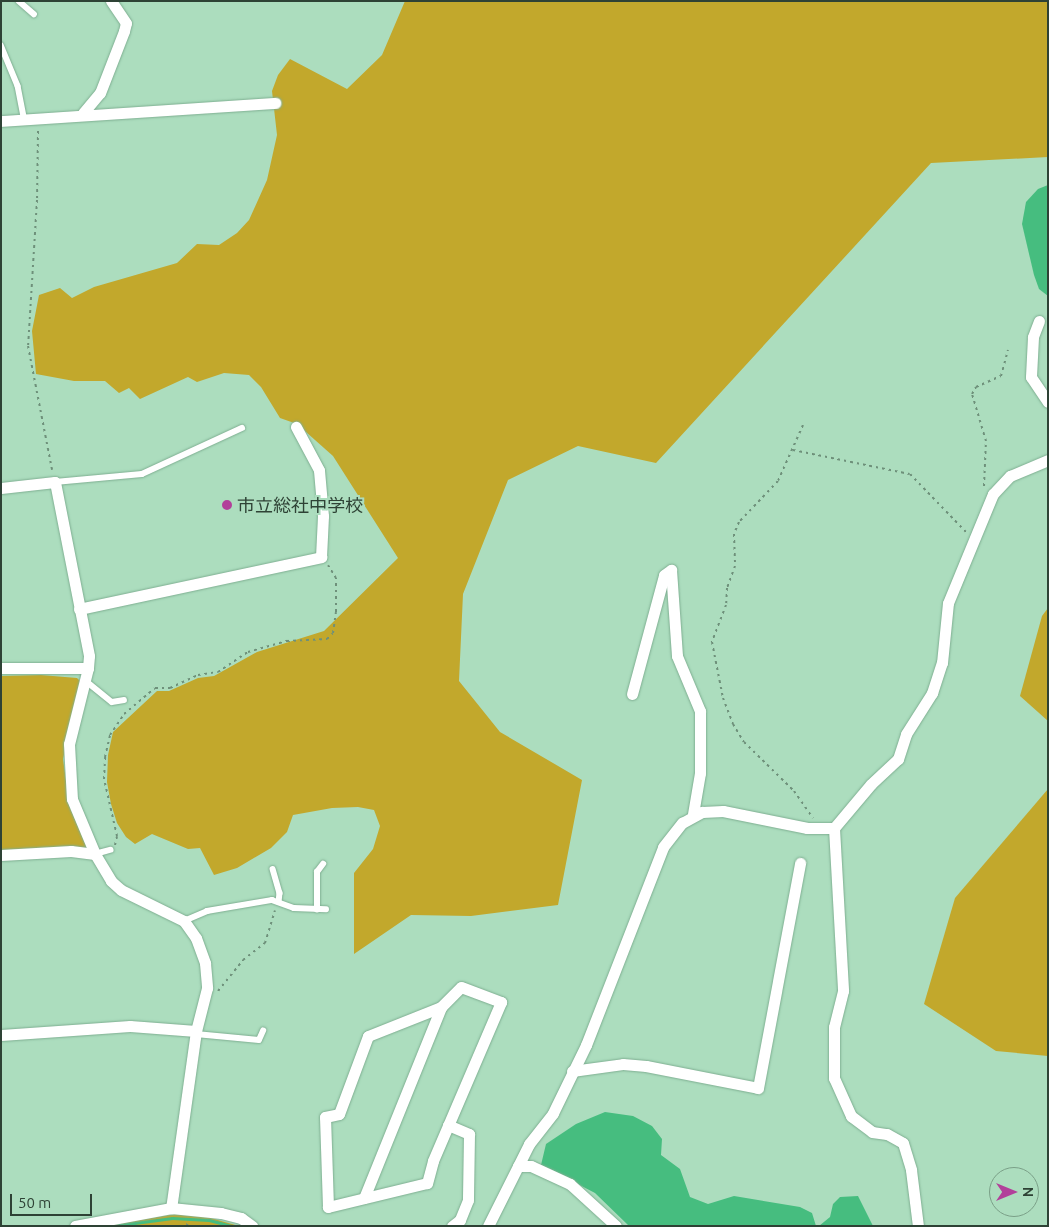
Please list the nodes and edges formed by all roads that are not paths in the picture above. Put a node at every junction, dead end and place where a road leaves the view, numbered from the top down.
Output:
1 (19, 1) edge
2 (111, 1) edge
3 (34, 14) dead end
4 (1, 45) edge
5 (275, 103) dead end
6 (83, 113) junction
7 (29, 117) junction
8 (1, 121) edge
9 (1039, 321) dead end
10 (1048, 402) edge
11 (242, 428) dead end
12 (296, 428) dead end
13 (1048, 460) edge
14 (55, 482) junction
15 (1, 488) edge
16 (79, 609) junction
17 (1, 668) edge
18 (88, 668) junction
19 (86, 681) junction
20 (632, 694) dead end
21 (124, 700) dead end
22 (692, 814) junction
23 (834, 828) junction
24 (110, 850) road end
25 (95, 854) junction
26 (1, 855) edge
27 (800, 863) dead end
28 (324, 864) dead end
29 (274, 869) dead end
30 (279, 902) junction
31 (317, 910) junction
32 (326, 910) dead end
33 (184, 920) junction
34 (441, 1007) junction
35 (263, 1031) dead end
36 (196, 1033) junction
37 (1, 1035) edge
38 (572, 1071) junction
39 (448, 1125) junction
40 (518, 1166) junction
41 (364, 1198) junction
42 (170, 1208) junction
43 (108, 1222) edge
44 (75, 1226) edge
45 (252, 1226) edge
46 (452, 1226) edge
47 (488, 1226) edge
48 (616, 1226) edge
49 (918, 1226) edge

1 - 3 lane
2 - 6 street
4 - 7 lane
5 - 6 street
6 - 7 street
7 - 8 street
9 - 10 street
11 - 14 lane
12 - 16 street
13 - 23 street
14 - 15 street
14 - 16 street
16 - 18 street
17 - 18 street
18 - 19 street
19 - 21 lane
19 - 25 street
20 - 22 street
22 - 23 street
22 - 38 street
23 - 49 street
24 - 25 lane
25 - 26 street
25 - 33 street
27 - 38 street
28 - 31 lane
29 - 30 lane
30 - 31 lane
30 - 33 lane
31 - 32 lane
33 - 36 street
34 - 39 street
34 - 41 street
34 - 41 street
35 - 36 lane
36 - 37 street
36 - 42 street
38 - 40 street
39 - 41 street
39 - 46 street
40 - 47 street
40 - 48 street
42 - 43 street
42 - 45 street
43 - 44 street

